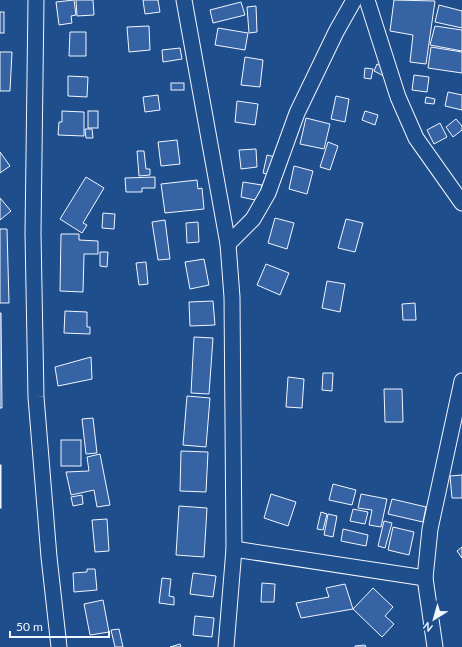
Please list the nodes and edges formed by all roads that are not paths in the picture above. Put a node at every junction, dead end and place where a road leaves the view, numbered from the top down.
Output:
1 (36, 0) edge
2 (184, 0) edge
3 (354, 0) edge
4 (367, 0) edge
5 (462, 203) edge
6 (228, 244) junction
7 (462, 381) edge
8 (234, 549) junction
9 (425, 578) junction
10 (60, 647) edge
11 (226, 647) edge
12 (435, 647) edge

1 - 10 street
2 - 6 street
3 - 6 street
4 - 5 street
6 - 8 street
7 - 9 street
8 - 9 street
8 - 11 street
9 - 12 street

